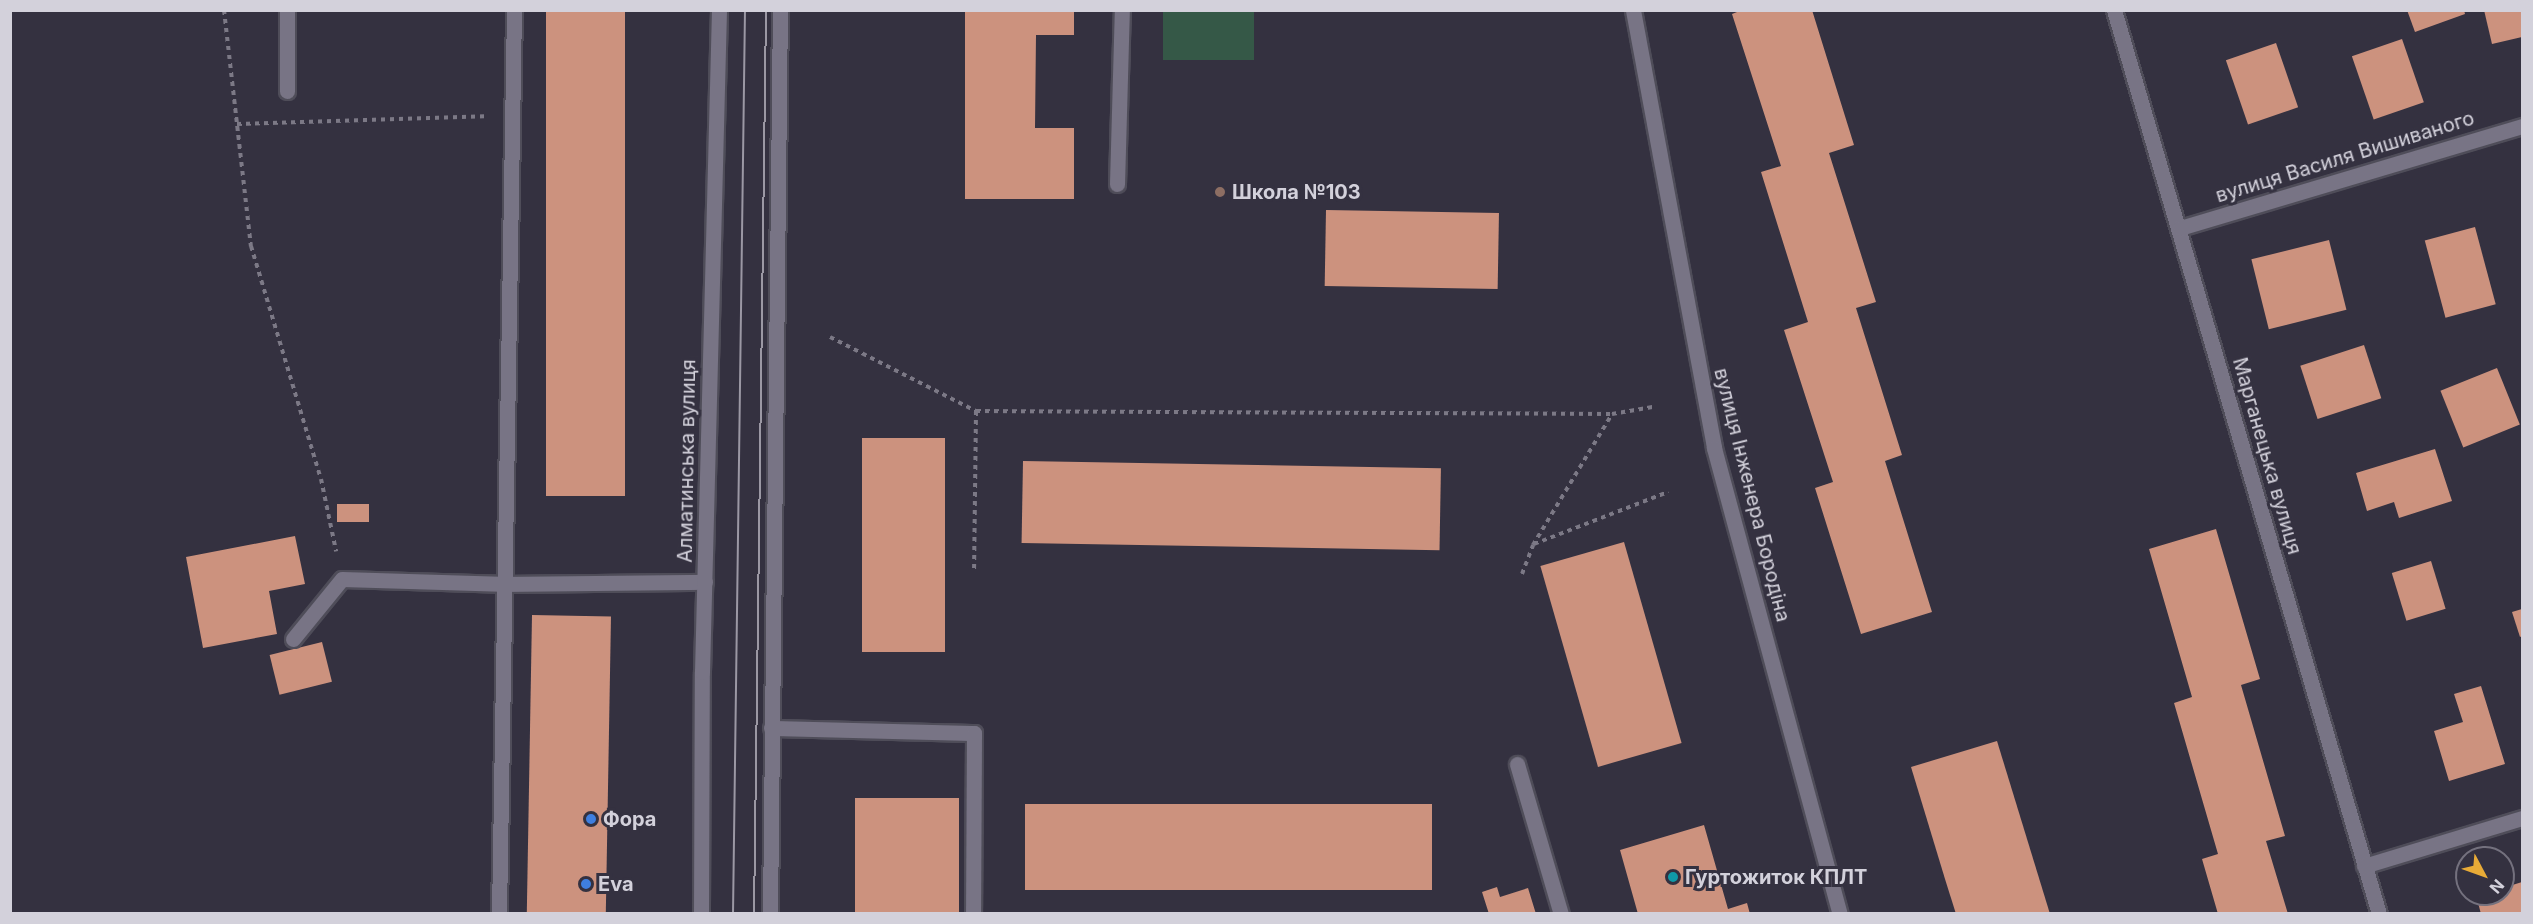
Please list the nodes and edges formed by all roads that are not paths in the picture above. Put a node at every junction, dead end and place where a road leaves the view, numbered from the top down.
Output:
1 (287, 10) edge
2 (514, 10) edge
3 (719, 10) edge
4 (780, 10) edge
5 (1122, 10) edge
6 (1633, 10) edge
7 (2114, 10) edge
8 (287, 91) dead end
9 (2523, 126) edge
10 (1117, 184) dead end
11 (2180, 228) junction
12 (705, 582) junction
13 (508, 584) junction
14 (292, 639) dead end
15 (771, 728) junction
16 (1517, 764) dead end
17 (2523, 818) edge
18 (2364, 866) junction
19 (500, 914) edge
20 (701, 914) edge
21 (770, 914) edge
22 (973, 914) edge
23 (1561, 914) edge
24 (1840, 914) edge
25 (2379, 914) edge

1 - 8 street
2 - 13 street
3 - 12 street, Алматинська вулиця
4 - 15 street
5 - 10 street
6 - 24 street, вулиця Інженера Бородіна
7 - 11 street, Марганецька вулиця
9 - 11 street, вулиця Василя Вишиваного
11 - 18 street, Марганецька вулиця
12 - 13 street
12 - 20 street, Алматинська вулиця
13 - 14 street
13 - 19 street
15 - 21 street
15 - 22 street
16 - 23 street
17 - 18 street
18 - 25 street, Марганецька вулиця

